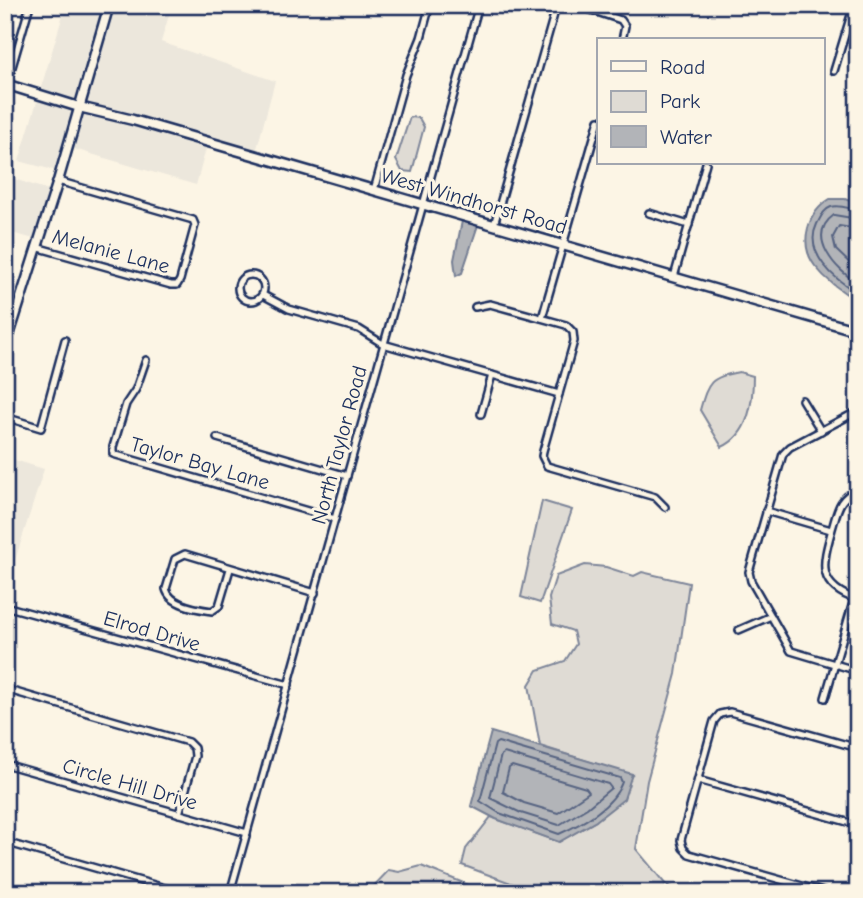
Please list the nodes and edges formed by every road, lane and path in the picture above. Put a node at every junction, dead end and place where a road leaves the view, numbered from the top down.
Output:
1 (30, 5) edge
2 (109, 5) edge
3 (430, 5) edge
4 (478, 5) edge
5 (559, 5) edge
6 (576, 5) edge
7 (854, 5) edge
8 (622, 38) edge
9 (834, 71) dead end
10 (6, 84) edge
11 (79, 107) junction
12 (597, 127) edge
13 (706, 164) edge
14 (58, 181) junction
15 (374, 190) junction
16 (422, 204) junction
17 (649, 213) dead end
18 (494, 225) junction
19 (689, 225) junction
20 (563, 245) junction
21 (36, 247) junction
22 (674, 277) junction
23 (263, 295) junction
24 (475, 307) dead end
25 (5, 308) edge
26 (16, 312) junction
27 (542, 318) junction
28 (858, 331) edge
29 (65, 340) dead end
30 (383, 344) junction
31 (5, 348) edge
32 (146, 360) dead end
33 (492, 375) junction
34 (559, 394) junction
35 (802, 400) dead end
36 (858, 411) edge
37 (481, 414) dead end
38 (5, 417) edge
39 (821, 431) junction
40 (217, 438) dead end
41 (347, 476) junction
42 (858, 489) edge
43 (665, 507) dead end
44 (766, 511) junction
45 (335, 519) junction
46 (831, 530) junction
47 (230, 569) junction
48 (315, 593) junction
49 (856, 599) edge
50 (5, 606) edge
51 (771, 616) junction
52 (739, 630) dead end
53 (835, 665) junction
54 (858, 671) edge
55 (289, 685) junction
56 (5, 689) edge
57 (825, 698) dead end
58 (858, 748) edge
59 (5, 764) edge
60 (698, 780) junction
61 (179, 814) junction
62 (858, 825) edge
63 (247, 833) junction
64 (5, 842) edge
65 (182, 893) edge
66 (230, 893) edge
67 (827, 893) edge

1 - 10 street
2 - 11 street
3 - 15 street
4 - 16 street, North Taylor Road
5 - 18 street
6 - 8 street
7 - 9 street
10 - 11 street, West Windhorst Road
11 - 14 street
11 - 15 street, West Windhorst Road
12 - 20 street
13 - 19 street
14 - 21 street
14 - 21 street, Melanie Lane
15 - 16 street, West Windhorst Road
16 - 18 street, West Windhorst Road
16 - 30 street, North Taylor Road
17 - 19 street
18 - 20 street, West Windhorst Road
19 - 22 street
20 - 22 street, West Windhorst Road
20 - 27 street
21 - 26 street
22 - 28 street, West Windhorst Road
23 - 23 street
23 - 30 street
24 - 27 street
25 - 26 street
26 - 31 street
27 - 34 street
29 - 38 street
30 - 33 street
30 - 41 street, North Taylor Road
32 - 45 street, Taylor Bay Lane
33 - 34 street
33 - 37 street
34 - 43 street
35 - 39 street
36 - 39 street
39 - 44 street
40 - 41 street
41 - 45 street, North Taylor Road
42 - 46 street
44 - 46 street
44 - 51 street
45 - 48 street, North Taylor Road
46 - 49 street
47 - 47 street
47 - 48 street
48 - 55 street, North Taylor Road
49 - 53 street
50 - 55 street, Elrod Drive
51 - 52 street
51 - 53 street
53 - 54 street
53 - 57 street
55 - 63 street, North Taylor Road
56 - 61 street
58 - 60 street
59 - 61 street, Circle Hill Drive
60 - 62 street
60 - 67 street
61 - 63 street, Circle Hill Drive
63 - 66 street, North Taylor Road
64 - 65 street

